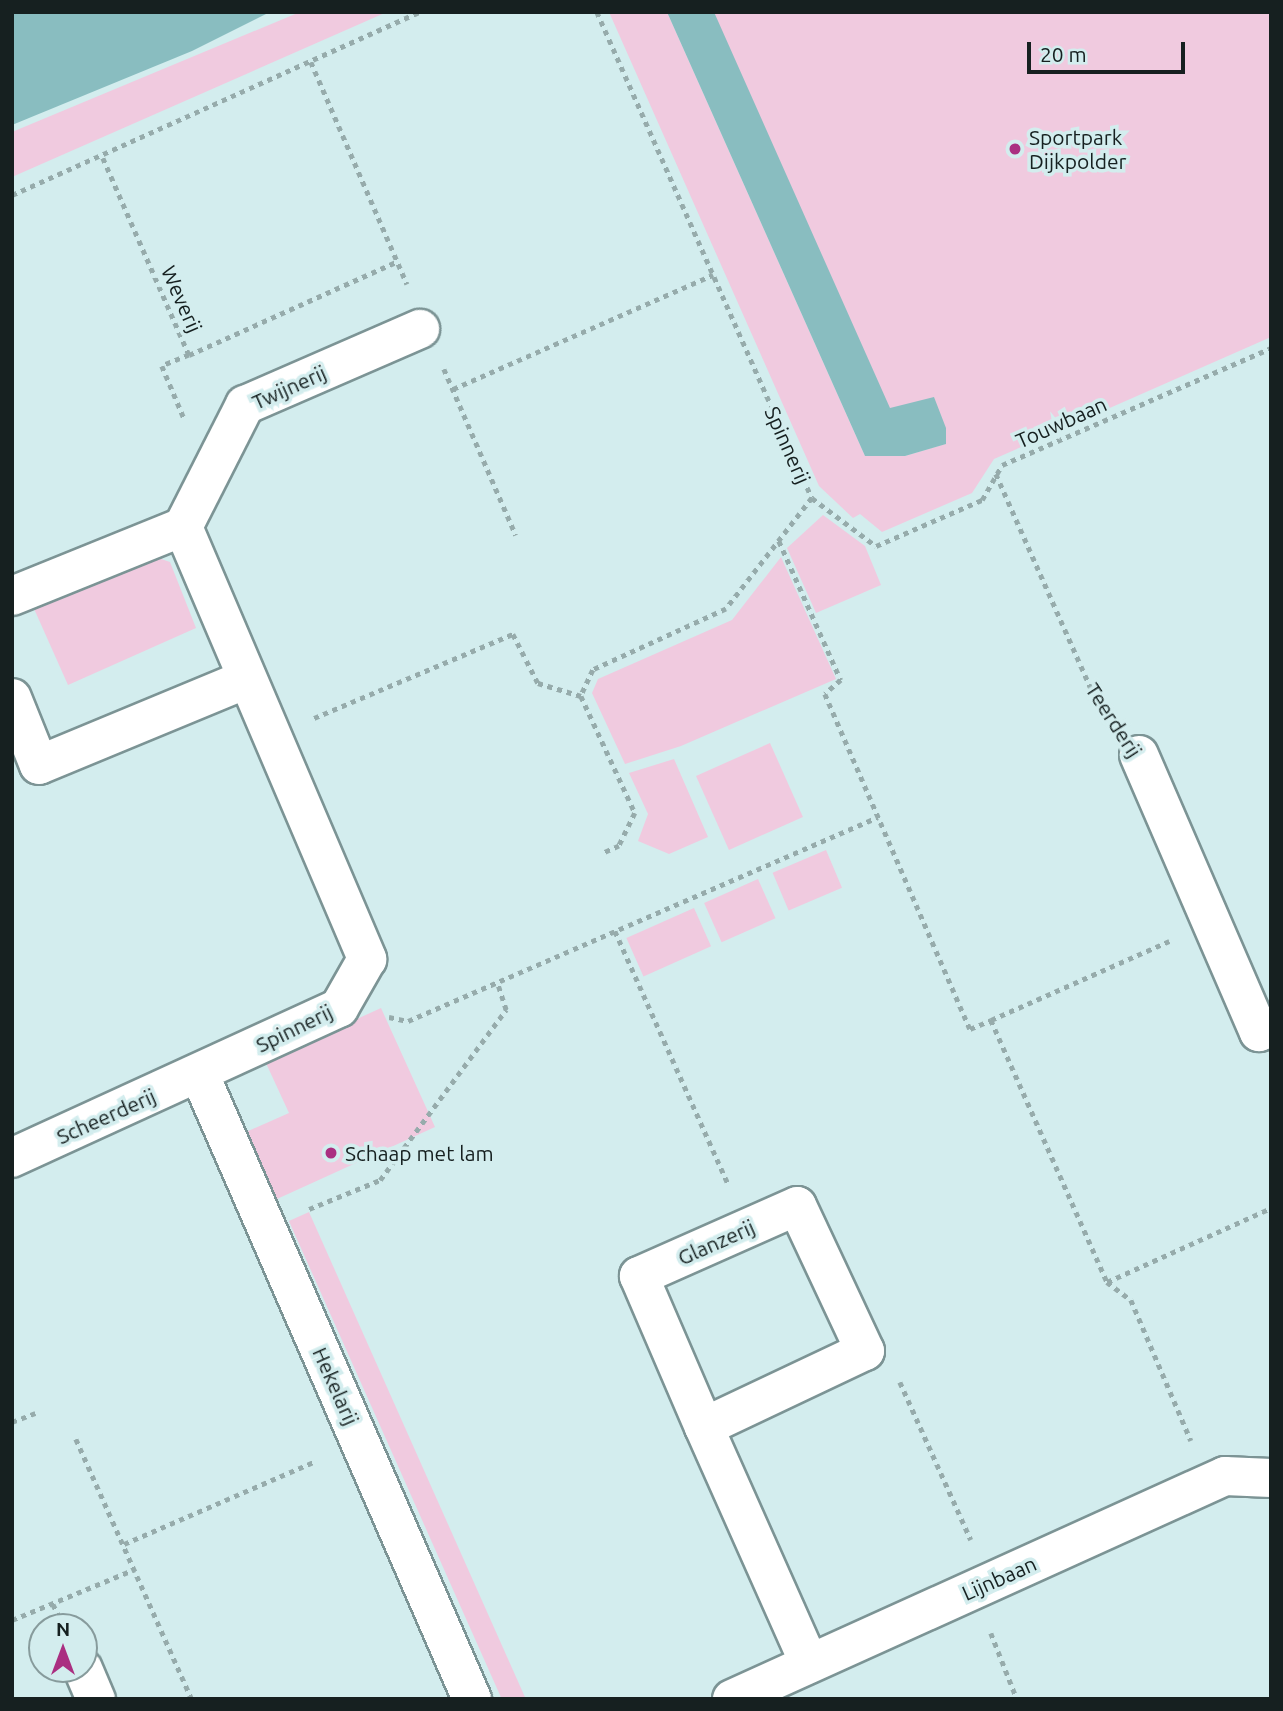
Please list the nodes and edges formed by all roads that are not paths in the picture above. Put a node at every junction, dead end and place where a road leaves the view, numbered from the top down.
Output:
1 (420, 329) dead end
2 (183, 527) junction
3 (12, 596) edge
4 (247, 678) junction
5 (12, 698) edge
6 (1139, 755) road end
7 (1271, 1027) edge
8 (199, 1073) junction
9 (12, 1158) edge
10 (704, 1427) junction
11 (1271, 1478) edge
12 (808, 1661) junction
13 (472, 1699) edge
14 (732, 1699) edge

1 - 2 street, Twijnerij
2 - 3 street
2 - 4 street
4 - 5 street
4 - 8 street, Spinnerij
6 - 7 street, Teerderij
8 - 9 street, Scheerderij
8 - 13 street, Hekelarij
10 - 10 street, Glanzerij
10 - 12 street, Glanzerij
11 - 12 street, Lijnbaan
12 - 14 street, Lijnbaan

